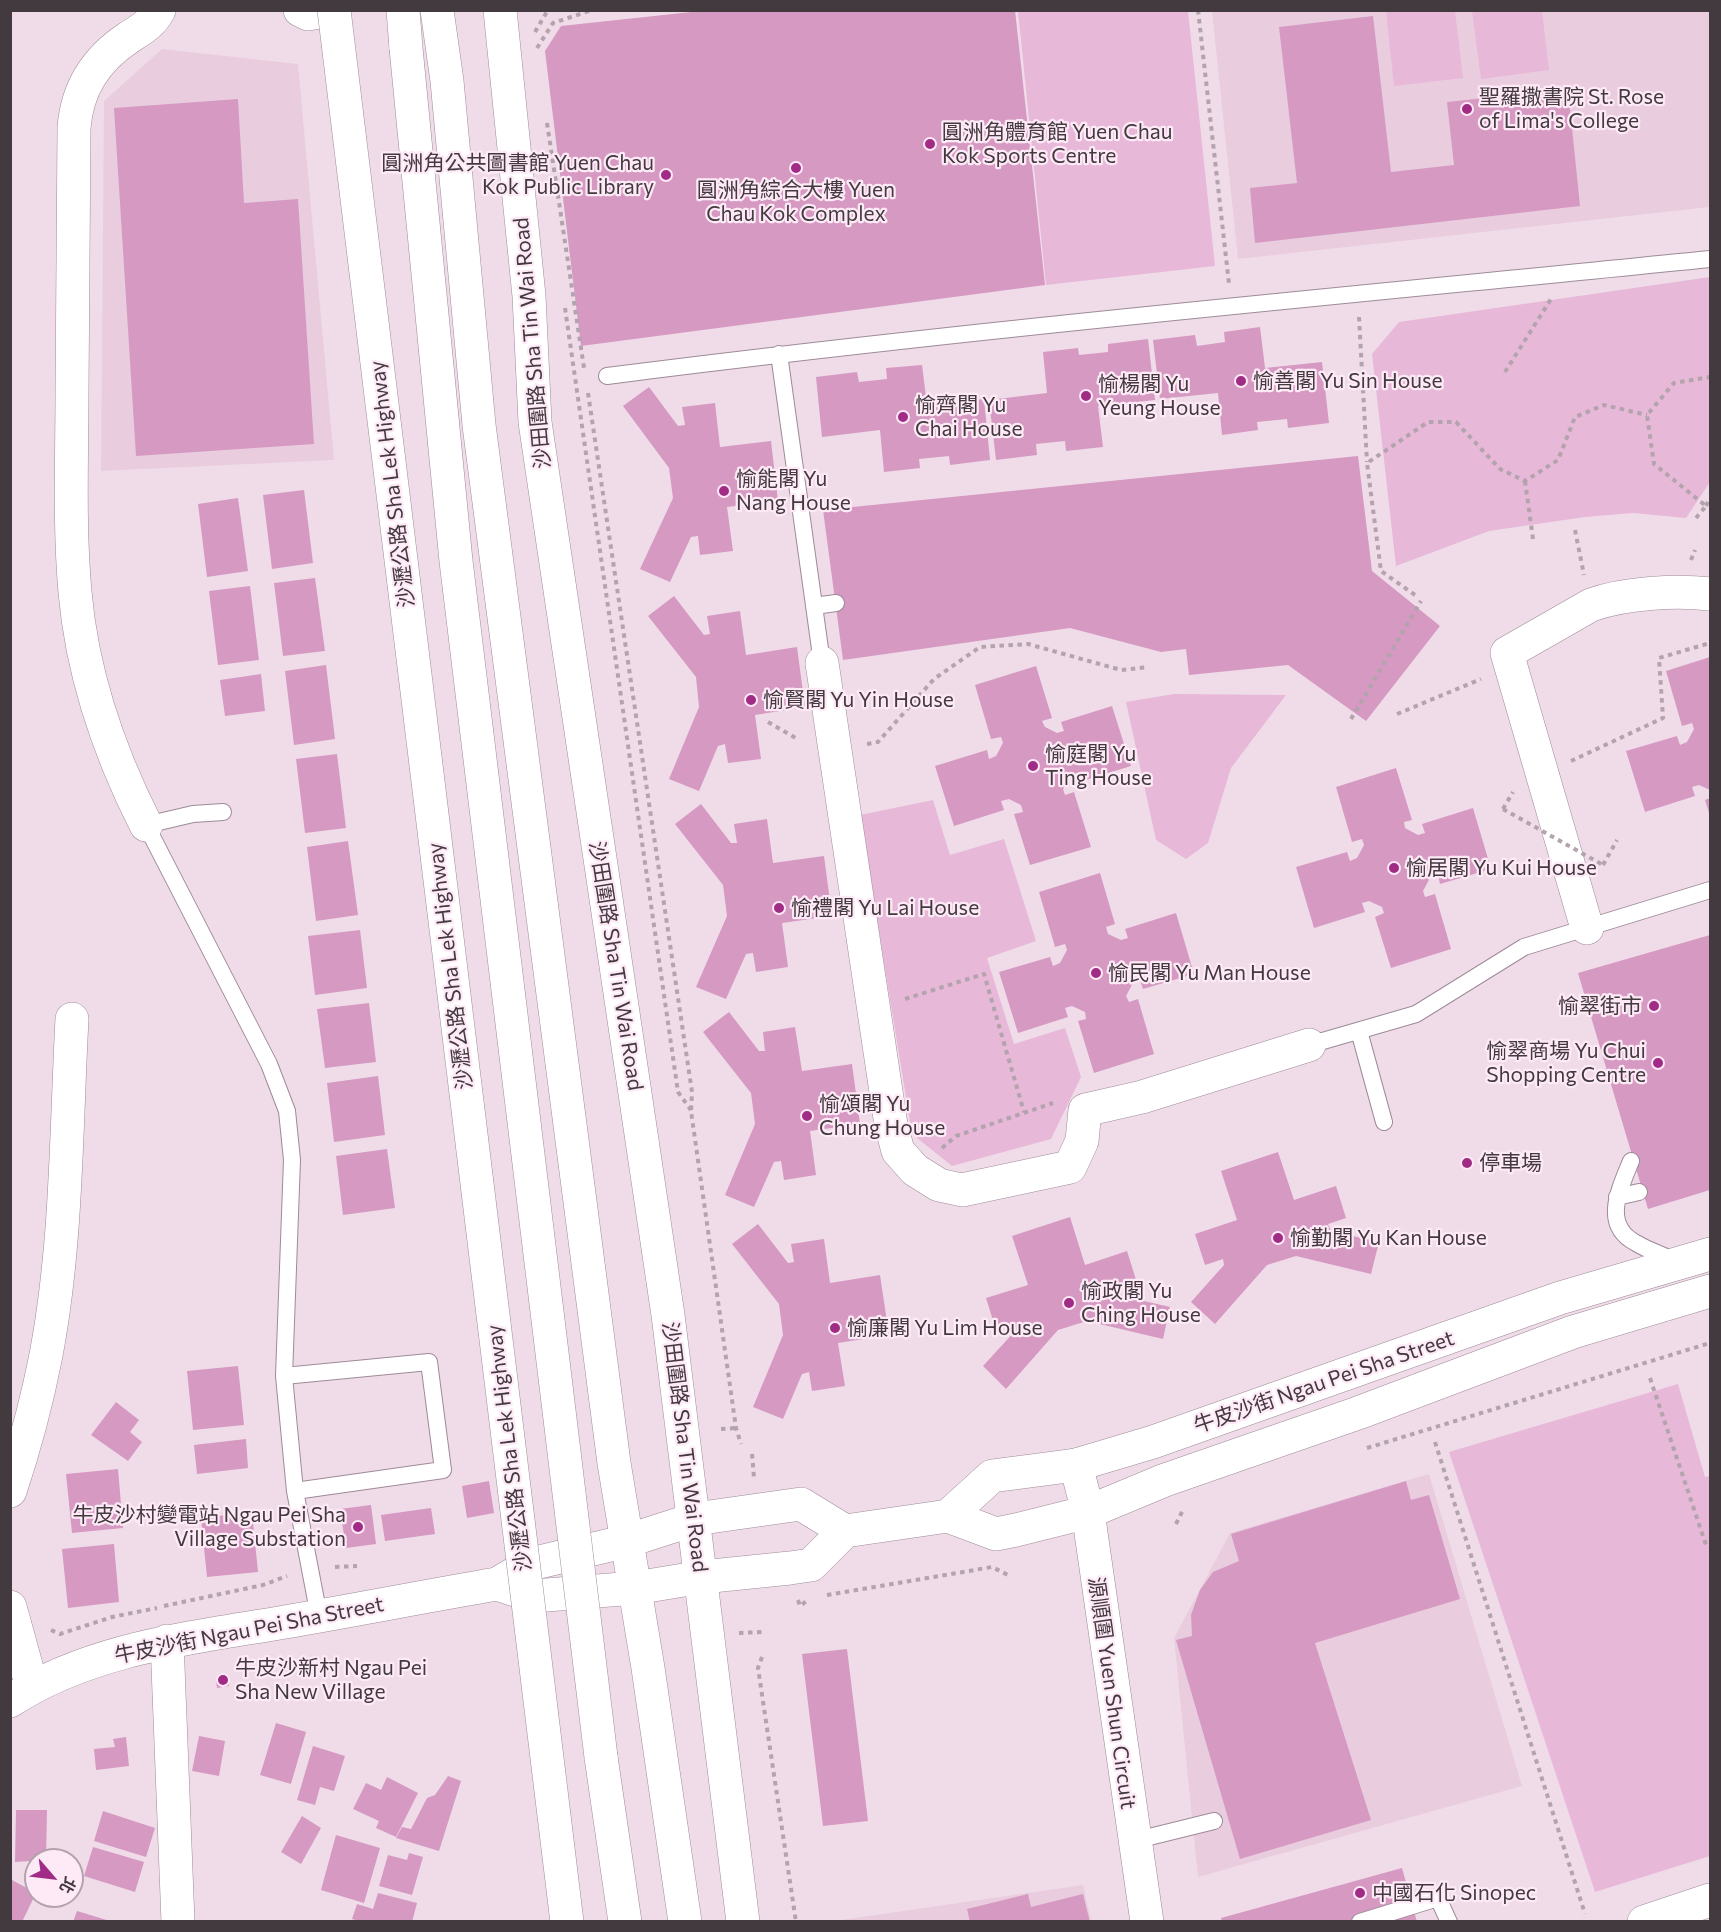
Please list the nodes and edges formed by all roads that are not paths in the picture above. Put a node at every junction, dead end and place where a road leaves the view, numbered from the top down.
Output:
1 (159, 10) edge
2 (300, 10) edge
3 (332, 10) edge
4 (403, 10) edge
5 (437, 10) edge
6 (500, 10) edge
7 (1710, 259) edge
8 (779, 354) junction
9 (607, 376) dead end
10 (1710, 594) edge
11 (836, 603) dead end
12 (814, 606) junction
13 (822, 663) joint
14 (223, 812) dead end
15 (146, 825) junction
16 (1710, 890) edge
17 (1587, 928) junction
18 (72, 1019) dead end
19 (1359, 1031) junction
20 (1310, 1045) joint
21 (1384, 1122) dead end
22 (1631, 1161) dead end
23 (1639, 1192) dead end
24 (1617, 1197) junction
25 (1710, 1254) edge
26 (1679, 1263) junction
27 (1710, 1291) edge
28 (284, 1376) junction
29 (1076, 1465) junction
30 (10, 1491) edge
31 (295, 1491) junction
32 (1088, 1512) junction
33 (948, 1516) junction
34 (695, 1519) junction
35 (844, 1531) junction
36 (627, 1541) junction
37 (702, 1577) junction
38 (497, 1584) junction
39 (635, 1588) junction
40 (10, 1608) edge
41 (319, 1616) junction
42 (167, 1641) junction
43 (21, 1694) edge
44 (1214, 1821) dead end
45 (1133, 1841) junction
46 (1710, 1900) edge
47 (178, 1922) edge
48 (567, 1922) edge
49 (625, 1922) edge
50 (685, 1922) edge
51 (743, 1922) edge
52 (1147, 1922) edge
53 (1360, 1922) edge
54 (1449, 1922) edge
55 (1644, 1922) edge

1 - 15 main road
2 - 3 main road
3 - 48 main road, 沙瀝公路 Sha Lek Highway, bridge
4 - 49 main road, bridge
5 - 36 main road
6 - 34 main road, 沙田圍路 Sha Tin Wai Road
7 - 8 lane
8 - 9 lane
8 - 12 lane
10 - 17 main road
11 - 12 lane
12 - 13 lane
13 - 20 main road
14 - 15 lane
15 - 28 lane
16 - 17 lane
17 - 19 lane
18 - 30 main road
19 - 20 lane
19 - 21 lane
22 - 24 lane
23 - 24 lane
24 - 26 lane
25 - 26 main road, 牛皮沙街 Ngau Pei Sha Street
26 - 29 main road, 牛皮沙街 Ngau Pei Sha Street
27 - 32 main road, 牛皮沙街 Ngau Pei Sha Street
28 - 31 lane
28 - 31 lane
29 - 32 main road, 源順圍 Yuen Shun Circuit
29 - 33 main road, 牛皮沙街 Ngau Pei Sha Street
31 - 41 lane
32 - 33 main road, 牛皮沙街 Ngau Pei Sha Street
32 - 45 main road, 源順圍 Yuen Shun Circuit
33 - 35 main road, 牛皮沙街 Ngau Pei Sha Street
34 - 35 main road, 牛皮沙街 Ngau Pei Sha Street
34 - 36 main road, 牛皮沙街 Ngau Pei Sha Street
34 - 37 main road, 沙田圍路 Sha Tin Wai Road
35 - 37 main road, 牛皮沙街 Ngau Pei Sha Street
36 - 38 main road, 牛皮沙街 Ngau Pei Sha Street
36 - 39 main road
37 - 39 main road, 牛皮沙街 Ngau Pei Sha Street
37 - 51 main road, 沙田圍路 Sha Tin Wai Road
38 - 39 main road, 牛皮沙街 Ngau Pei Sha Street
38 - 41 main road, 牛皮沙街 Ngau Pei Sha Street
39 - 50 main road
40 - 43 main road
41 - 42 main road, 牛皮沙街 Ngau Pei Sha Street
42 - 43 main road, 牛皮沙街 Ngau Pei Sha Street
42 - 47 main road
44 - 45 lane
45 - 52 main road, 源順圍 Yuen Shun Circuit
46 - 55 main road
53 - 54 lane

